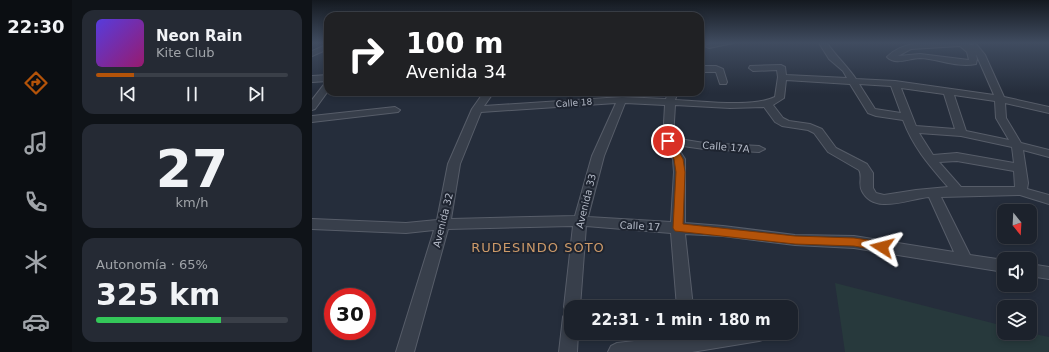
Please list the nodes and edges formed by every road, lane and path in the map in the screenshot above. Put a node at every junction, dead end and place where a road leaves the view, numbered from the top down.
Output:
1 (835, 59) edge
2 (943, 59) edge
3 (972, 59) edge
4 (983, 59) edge
5 (753, 68) dead end
6 (704, 69) edge
7 (782, 77) junction
8 (324, 78) edge
9 (312, 80) edge
10 (853, 81) junction
11 (723, 82) dead end
12 (895, 84) junction
13 (324, 90) edge
14 (948, 92) junction
15 (486, 96) edge
16 (671, 97) edge
17 (622, 100) junction
18 (1000, 100) junction
19 (767, 104) junction
20 (312, 107) edge
21 (477, 109) junction
22 (396, 110) dead end
23 (1049, 110) edge
24 (906, 117) junction
25 (312, 119) edge
26 (911, 129) junction
27 (960, 133) junction
28 (668, 141) junction
29 (1017, 145) junction
30 (759, 150) dead end
31 (1049, 154) edge
32 (930, 159) junction
33 (1020, 168) junction
34 (958, 191) junction
35 (1020, 191) junction
36 (933, 193) junction
37 (1049, 200) edge
38 (580, 221) junction
39 (312, 224) edge
40 (443, 224) junction
41 (678, 228) junction
42 (966, 260) junction
43 (997, 265) edge
44 (1037, 271) edge
45 (1049, 273) edge
46 (573, 300) edge
47 (684, 300) edge
48 (569, 340) edge
49 (709, 340) edge
50 (688, 343) edge
51 (405, 352) edge
52 (568, 352) edge
53 (617, 352) edge

1 - 10 street
2 - 3 street
4 - 18 street
5 - 7 street
6 - 11 street
7 - 10 street
7 - 19 street
8 - 9 street
10 - 12 street
10 - 24 street
12 - 14 street
12 - 24 street
13 - 20 street
14 - 18 street
14 - 27 street
15 - 21 street, Avenida 32
16 - 17 street, Calle 18
16 - 19 street, Calle 18
16 - 28 street
17 - 21 street, Calle 18
17 - 38 street, Avenida 33
18 - 23 street
18 - 29 street
19 - 36 street
21 - 40 street, Avenida 32
22 - 25 street
24 - 26 street
26 - 27 street
26 - 32 street
27 - 29 street
28 - 30 street, Calle 17A
28 - 41 street
29 - 31 street
29 - 33 street
32 - 33 street
32 - 34 street
33 - 35 street
34 - 35 street
34 - 36 street
35 - 37 street
36 - 42 street
38 - 40 street, Calle 17
38 - 41 street, Calle 17
38 - 46 street, Avenida 33
39 - 40 street, Calle 17
40 - 51 street, Avenida 32
41 - 42 street, Calle 17
41 - 47 street
42 - 43 street, Calle 17
44 - 45 street
48 - 52 street
49 - 50 street
50 - 53 street

